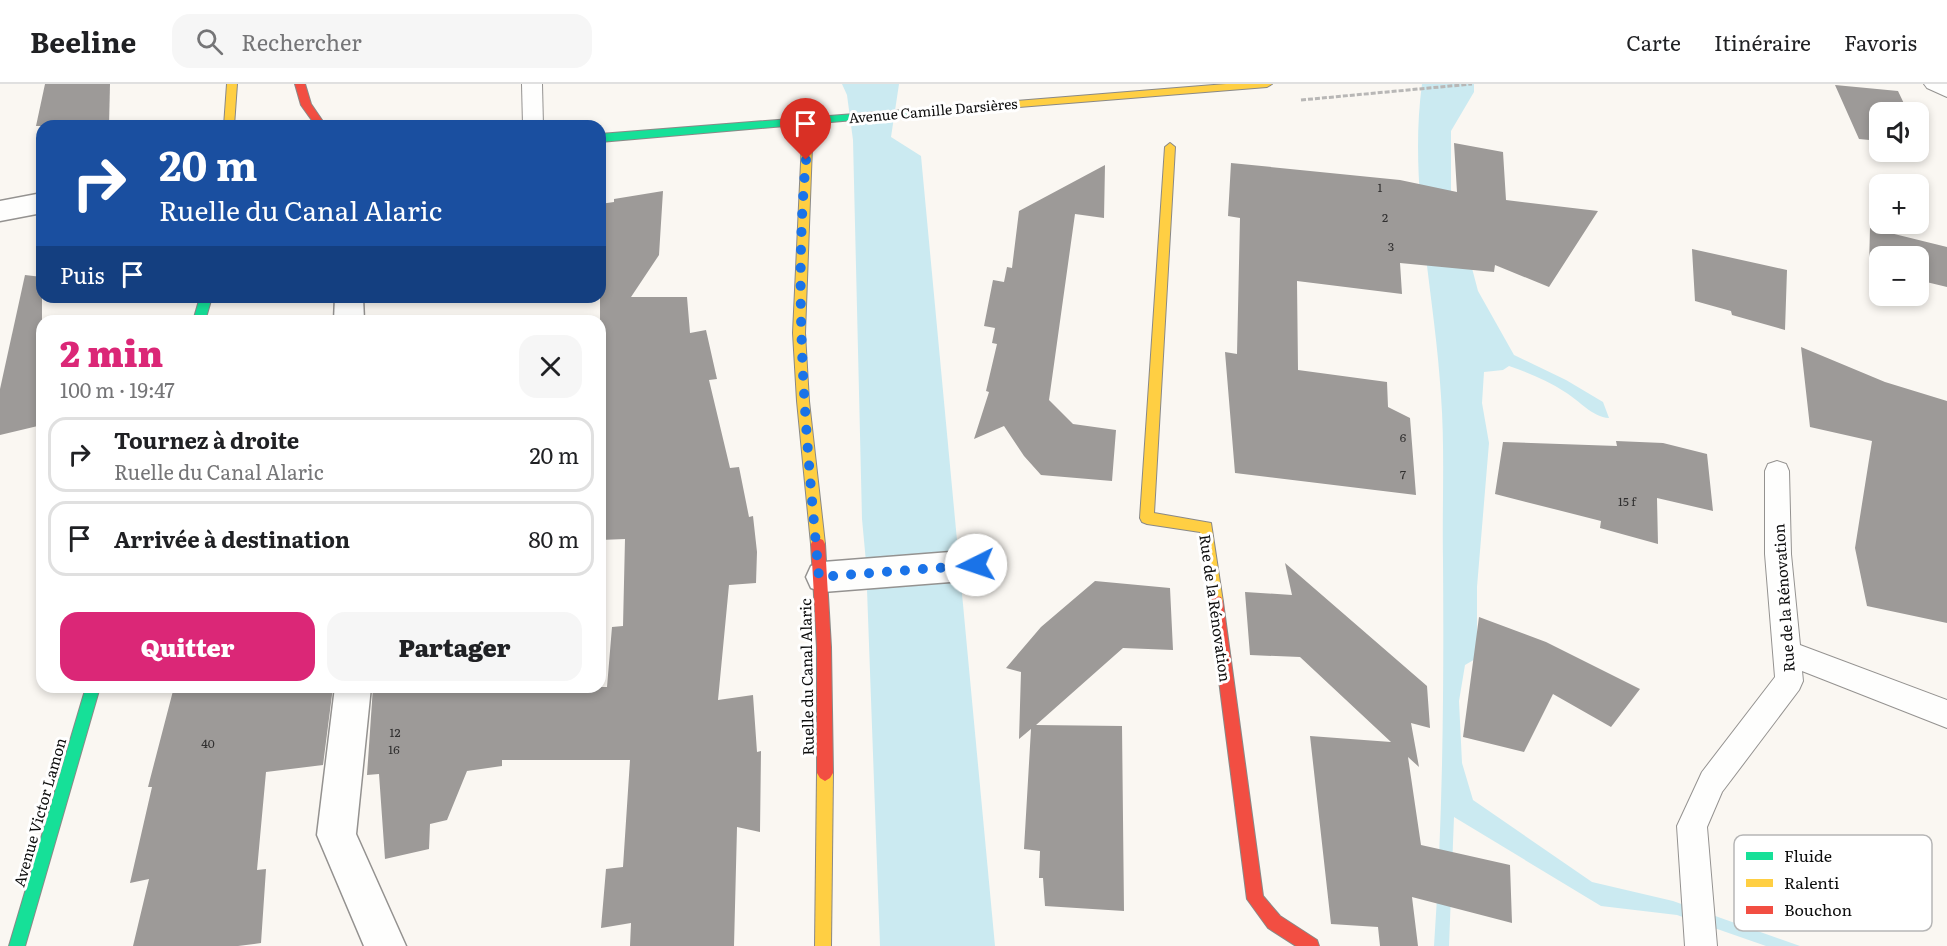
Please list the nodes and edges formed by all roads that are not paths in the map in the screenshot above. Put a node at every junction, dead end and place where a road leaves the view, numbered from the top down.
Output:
1 (232, 84) edge
2 (300, 84) edge
3 (532, 84) edge
4 (1267, 84) edge
5 (1934, 84) edge
6 (1211, 86) edge
7 (1947, 91) edge
8 (229, 120) edge
9 (317, 120) edge
10 (533, 120) edge
11 (808, 120) junction
12 (606, 137) edge
13 (1170, 147) dead end
14 (36, 204) edge
15 (0, 211) edge
16 (1777, 471) dead end
17 (976, 565) dead end
18 (821, 577) junction
19 (1788, 653) junction
20 (91, 693) edge
21 (352, 693) edge
22 (1947, 714) edge
23 (17, 946) edge
24 (385, 946) edge
25 (823, 946) edge
26 (1311, 946) edge
27 (1701, 946) edge

1 - 8 street
2 - 9 street
3 - 10 lane
4 - 6 street, Avenue Camille Darsières
5 - 7 lane
6 - 11 street, Avenue Camille Darsières
11 - 12 street, Avenue Camille Darsières
11 - 18 street, Ruelle du Canal Alaric
13 - 26 street, Rue de la Rénovation
14 - 15 street
16 - 19 lane, Rue de la Rénovation
17 - 18 street
18 - 25 street, Ruelle du Canal Alaric
19 - 22 lane
19 - 27 lane, Rue de la Rénovation
20 - 23 street, Avenue Victor Lamon
21 - 24 street

